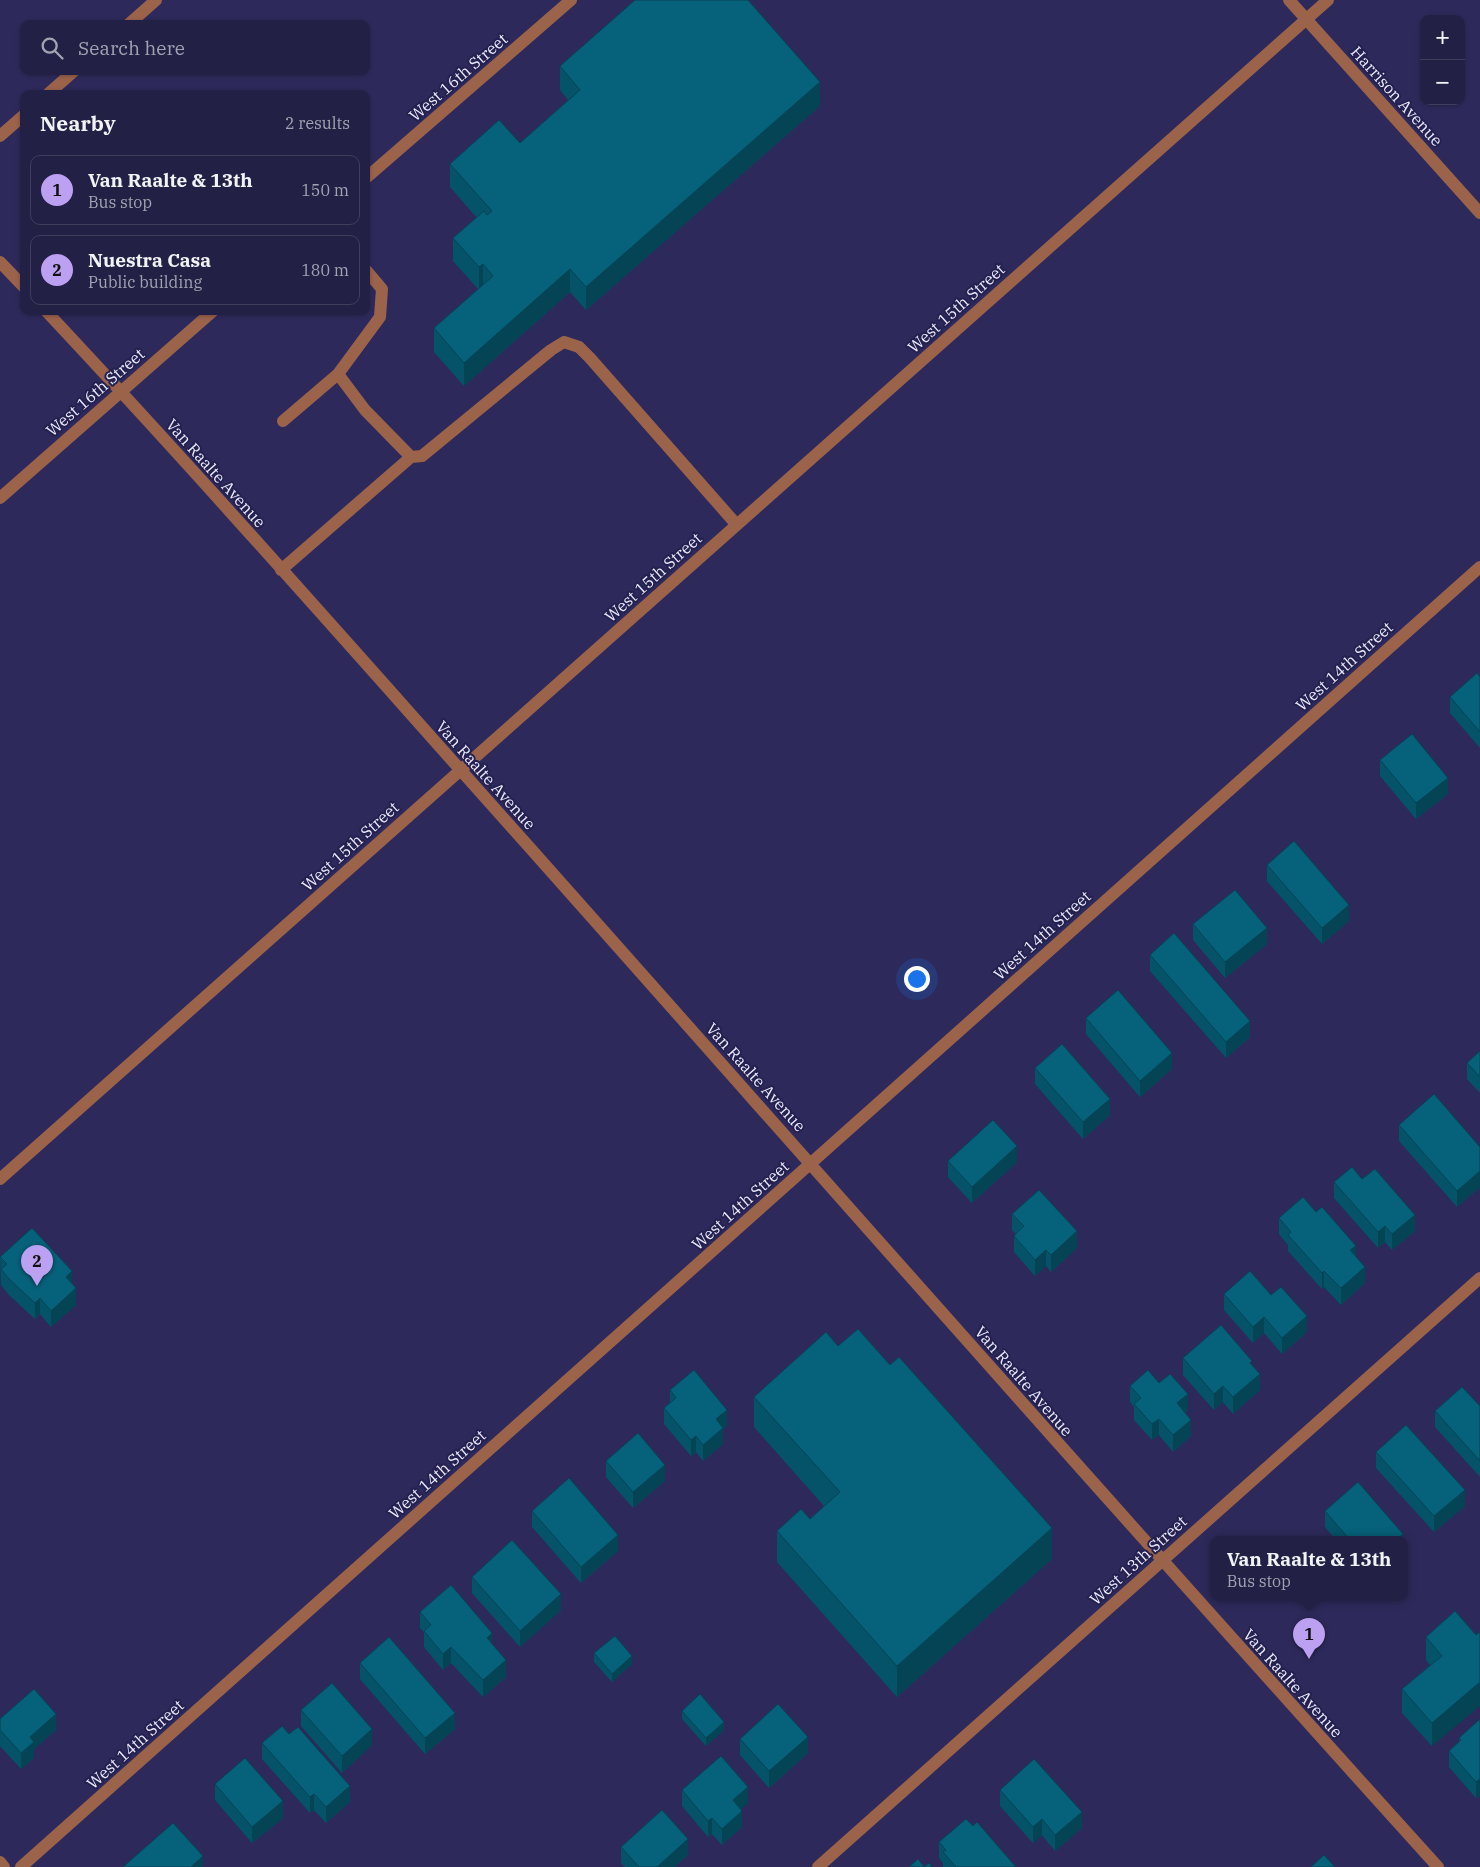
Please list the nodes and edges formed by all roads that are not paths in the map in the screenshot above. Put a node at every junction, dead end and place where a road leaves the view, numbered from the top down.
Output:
1 (156, 0) edge
2 (572, 0) edge
3 (1289, 0) edge
4 (1328, 0) edge
5 (1306, 19) junction
6 (134, 20) edge
7 (69, 75) edge
8 (53, 90) edge
9 (20, 118) edge
10 (0, 136) edge
11 (370, 175) edge
12 (1480, 213) edge
13 (0, 262) edge
14 (370, 275) edge
15 (20, 283) edge
16 (50, 315) edge
17 (208, 315) edge
18 (338, 374) junction
19 (121, 391) junction
20 (283, 420) dead end
21 (411, 457) junction
22 (0, 498) edge
23 (736, 524) junction
24 (1480, 567) edge
25 (281, 570) junction
26 (460, 769) junction
27 (811, 1164) junction
28 (0, 1180) edge
29 (1480, 1278) edge
30 (1161, 1561) junction
31 (0, 1862) edge
32 (4, 1867) edge
33 (21, 1867) edge
34 (818, 1867) edge
35 (1438, 1867) edge

1 - 6 street
2 - 11 street, West 16th Street
3 - 5 street, Harrison Avenue
4 - 5 street, West 15th Street
5 - 12 street, Harrison Avenue
5 - 23 street, West 15th Street
7 - 8 street
9 - 10 street
13 - 15 street
14 - 18 street
16 - 19 street, Van Raalte Avenue
17 - 19 street, West 16th Street
18 - 20 street
18 - 21 street
19 - 22 street, West 16th Street
19 - 25 street, Van Raalte Avenue
21 - 23 street
21 - 25 street
23 - 26 street, West 15th Street
24 - 27 street, West 14th Street
25 - 26 street, Van Raalte Avenue
26 - 27 street, Van Raalte Avenue
26 - 28 street, West 15th Street
27 - 30 street, Van Raalte Avenue
27 - 33 street, West 14th Street
29 - 30 street, West 13th Street
30 - 34 street, West 13th Street
30 - 35 street, Van Raalte Avenue
31 - 32 street

